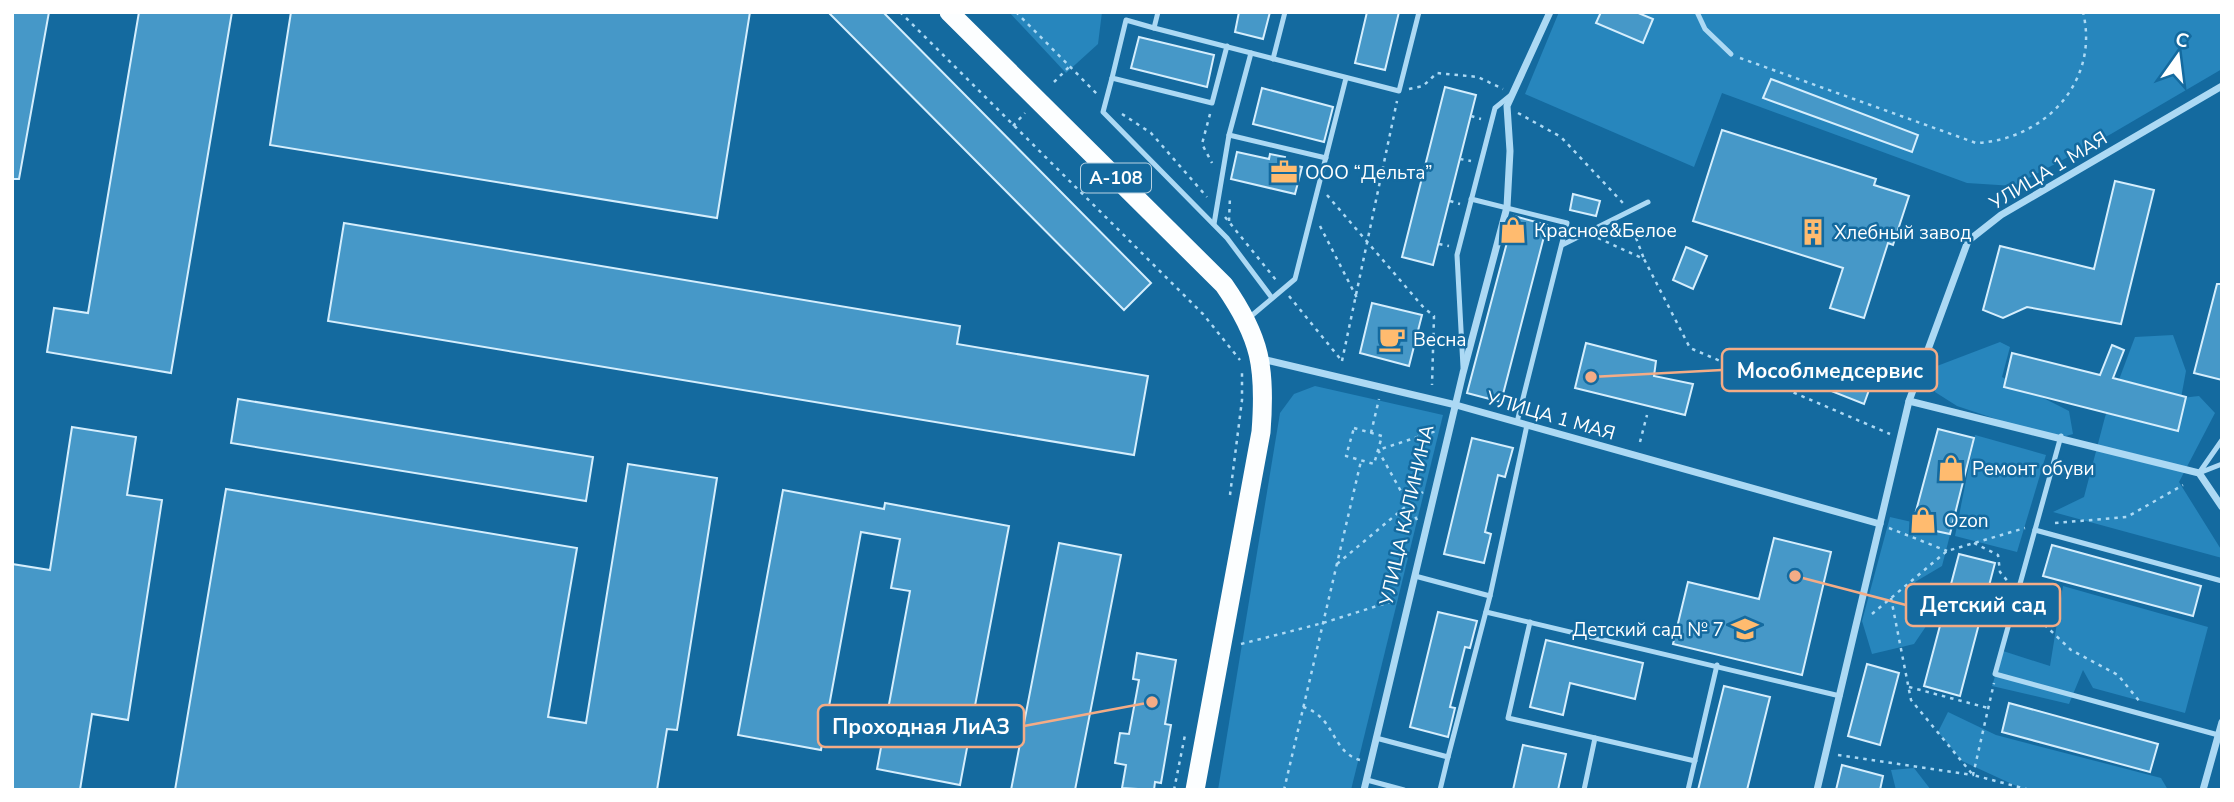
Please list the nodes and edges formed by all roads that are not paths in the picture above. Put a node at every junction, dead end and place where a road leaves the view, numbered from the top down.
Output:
1 (949, 12) edge
2 (1158, 12) edge
3 (1285, 12) edge
4 (1419, 12) edge
5 (1550, 12) edge
6 (1697, 12) edge
7 (1154, 28) junction
8 (1227, 46) junction
9 (1251, 53) junction
10 (1731, 54) road end
11 (1273, 59) junction
12 (1112, 78) junction
13 (1346, 78) junction
14 (2222, 86) edge
15 (1513, 94) junction
16 (1229, 135) junction
17 (1326, 158) junction
18 (1471, 199) junction
19 (1648, 202) dead end
20 (1507, 207) junction
21 (1214, 224) junction
22 (1562, 245) junction
23 (1272, 298) junction
24 (1247, 318) junction
25 (1261, 358) junction
26 (1463, 373) junction
27 (1909, 401) junction
28 (1456, 405) junction
29 (1517, 422) junction
30 (1527, 425) junction
31 (2061, 436) junction
32 (2222, 440) edge
33 (2222, 464) edge
34 (2199, 473) junction
35 (2222, 507) edge
36 (1880, 524) junction
37 (2035, 530) junction
38 (1415, 576) junction
39 (2222, 581) edge
40 (1490, 596) junction
41 (1486, 612) junction
42 (1530, 622) junction
43 (1717, 665) junction
44 (1840, 696) junction
45 (2222, 722) edge
46 (2220, 736) edge
47 (1377, 738) junction
48 (1595, 738) junction
49 (1448, 757) junction
50 (1695, 761) junction
51 (1367, 780) junction
52 (1195, 790) edge
53 (1364, 790) edge
54 (1404, 790) edge
55 (1440, 790) edge
56 (1584, 790) edge
57 (1688, 790) edge
58 (1817, 790) edge
59 (2203, 790) edge

1 - 24 highway, А-108
2 - 7 lane
3 - 11 lane
4 - 13 lane
5 - 15 street
6 - 10 lane
7 - 8 lane
7 - 12 lane
8 - 9 lane
8 - 12 lane
9 - 11 lane
9 - 16 lane
11 - 13 lane
12 - 21 lane
13 - 17 lane
14 - 27 street, УЛИЦА 1 МАЯ
15 - 18 lane
15 - 20 street
16 - 17 lane
16 - 21 lane
17 - 23 lane
18 - 20 lane
18 - 26 lane
19 - 22 lane
20 - 22 lane
20 - 26 street
21 - 23 lane
22 - 29 lane
23 - 24 lane
24 - 25 highway, А-108
25 - 28 street, УЛИЦА КАЛИНИНА
25 - 52 highway, А-108
26 - 28 street
27 - 31 street
27 - 36 street, УЛИЦА 1 МАЯ
28 - 29 street, УЛИЦА 1 МАЯ
28 - 38 street, УЛИЦА КАЛИНИНА
29 - 30 street, УЛИЦА 1 МАЯ
30 - 36 street, УЛИЦА 1 МАЯ
30 - 40 lane
31 - 34 street
31 - 37 lane
32 - 34 lane
33 - 34 lane
34 - 35 street
36 - 44 street, УЛИЦА 1 МАЯ
37 - 39 lane
37 - 46 lane
38 - 40 lane
38 - 47 street, УЛИЦА КАЛИНИНА
40 - 41 lane
41 - 42 lane
41 - 49 lane
42 - 43 lane
42 - 48 lane
43 - 44 lane
43 - 50 lane
44 - 58 street, УЛИЦА 1 МАЯ
45 - 46 street
46 - 59 street
47 - 49 lane
47 - 51 street, УЛИЦА КАЛИНИНА
48 - 50 lane
48 - 56 lane
49 - 55 lane
50 - 57 lane
51 - 53 street, УЛИЦА КАЛИНИНА
51 - 54 lane

